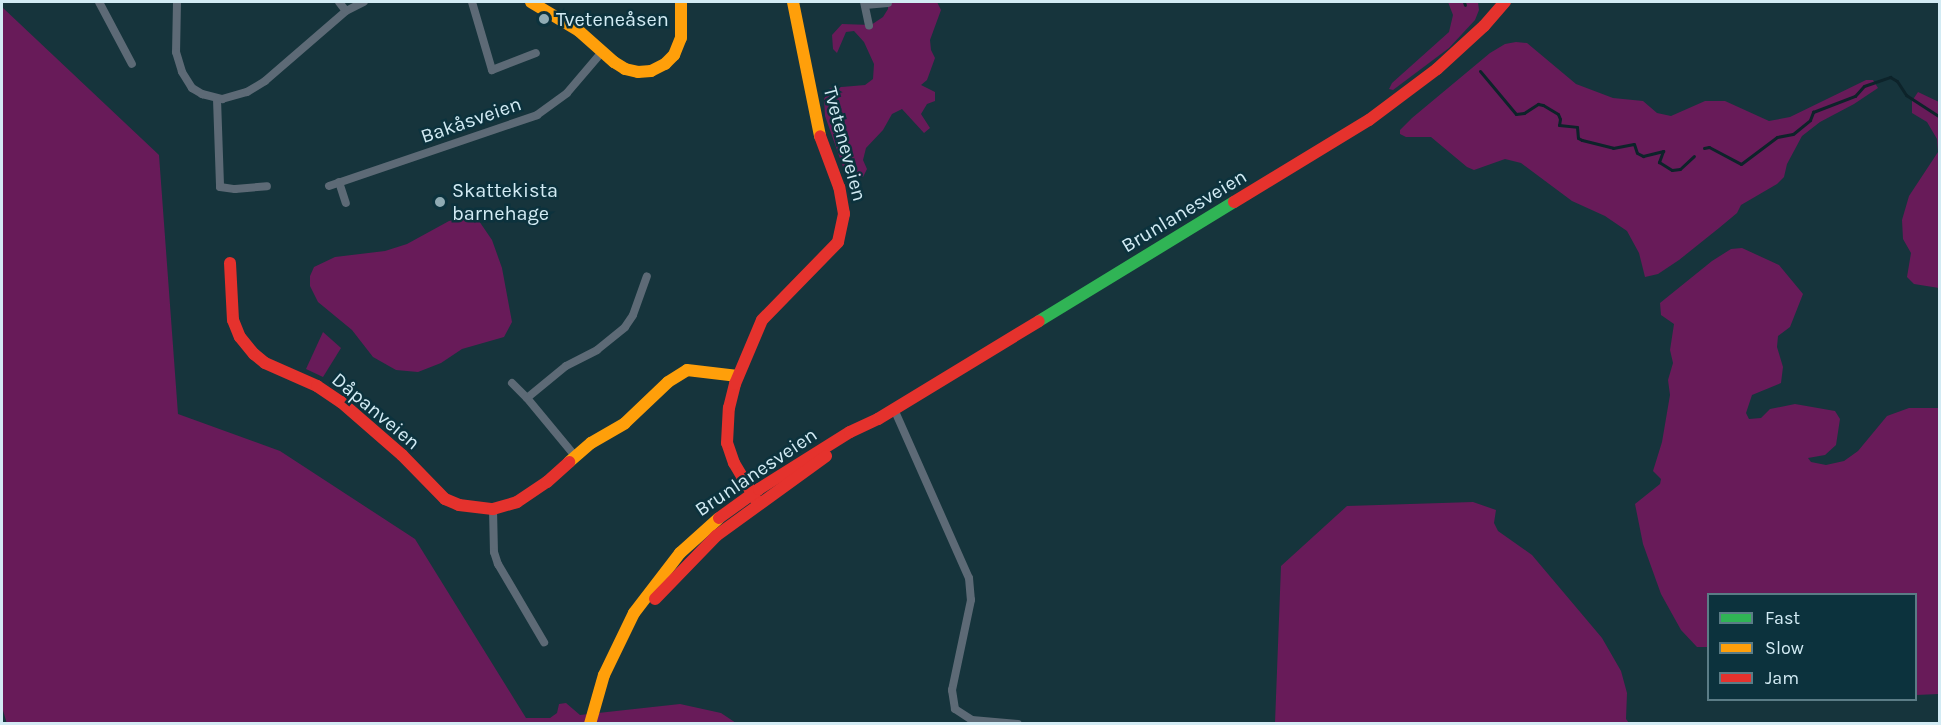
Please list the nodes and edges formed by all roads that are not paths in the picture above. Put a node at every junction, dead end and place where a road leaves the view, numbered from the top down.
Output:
1 (99, 2) edge
2 (177, 2) edge
3 (339, 2) edge
4 (363, 2) edge
5 (472, 2) edge
6 (531, 2) edge
7 (681, 2) edge
8 (793, 2) edge
9 (1505, 2) edge
10 (865, 3) edge
11 (888, 3) edge
12 (346, 11) junction
13 (869, 25) dead end
14 (602, 52) junction
15 (537, 53) dead end
16 (132, 64) dead end
17 (217, 99) junction
18 (339, 182) junction
19 (267, 186) dead end
20 (329, 186) dead end
21 (346, 203) dead end
22 (230, 262) dead end
23 (647, 276) dead end
24 (738, 376) junction
25 (512, 383) dead end
26 (527, 398) junction
27 (894, 409) junction
28 (575, 456) junction
29 (756, 499) junction
30 (493, 509) junction
31 (544, 642) dead end
32 (590, 723) edge
33 (1017, 723) edge

1 - 16 street
2 - 17 street
3 - 12 street
4 - 12 street
5 - 15 street
6 - 14 street
7 - 14 street
8 - 24 street, Tveteneveien
9 - 27 street, Brunlanesveien
10 - 11 street
10 - 13 street
12 - 17 street
14 - 18 street, Bakåsveien
17 - 19 street
18 - 20 street, Bakåsveien
18 - 21 street
22 - 30 street, Dåpanveien
23 - 26 street
24 - 28 street, Dåpanveien
24 - 29 street, Tveteneveien
25 - 26 street
26 - 28 street
27 - 29 street, Brunlanesveien
27 - 33 street
28 - 30 street, Dåpanveien
29 - 32 street, Brunlanesveien
30 - 31 street

